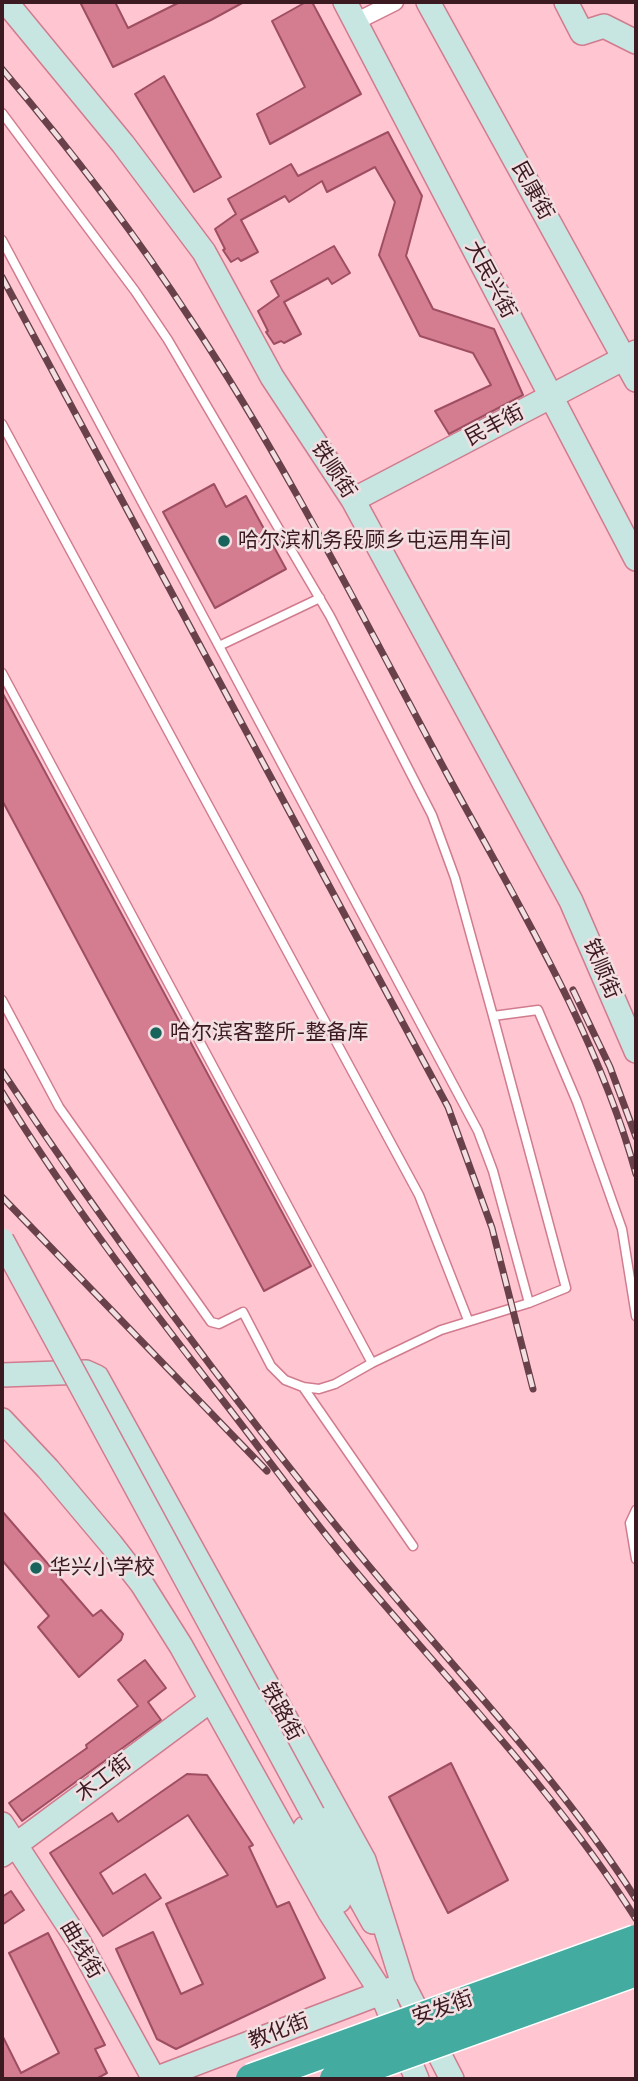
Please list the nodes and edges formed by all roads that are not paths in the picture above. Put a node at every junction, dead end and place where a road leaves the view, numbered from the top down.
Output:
1 (6, 2) edge
2 (395, 2) edge
3 (428, 2) edge
4 (566, 2) edge
5 (350, 12) edge
6 (636, 42) edge
7 (2, 113) edge
8 (2, 240) edge
9 (631, 355) edge
10 (636, 380) edge
11 (551, 397) junction
12 (2, 424) edge
13 (353, 500) junction
14 (636, 559) edge
15 (320, 598) junction
16 (219, 646) junction
17 (2, 673) edge
18 (2, 1000) edge
19 (493, 1016) junction
20 (636, 1051) edge
21 (2, 1240) edge
22 (2, 1271) edge
23 (528, 1303) junction
24 (636, 1316) edge
25 (468, 1320) junction
26 (372, 1363) junction
27 (2, 1375) edge
28 (303, 1387) junction
29 (2, 1420) edge
30 (636, 1510) edge
31 (413, 1546) dead end
32 (636, 1559) edge
33 (207, 1703) dead end
34 (307, 1818) junction
35 (2, 1824) edge
36 (9, 1850) edge
37 (636, 1940) edge
38 (636, 1971) edge
39 (403, 1984) junction
40 (382, 1993) junction
41 (450, 2075) edge
42 (154, 2079) edge
43 (251, 2079) edge
44 (335, 2079) edge
45 (417, 2079) edge
46 (423, 2079) edge

1 - 13 main road, 铁顺街
2 - 5 street
3 - 9 main road, 民康街
4 - 6 main road
5 - 11 main road, 大民兴街
7 - 15 lane
8 - 16 lane
9 - 10 main road, 民康街
9 - 11 main road, 民丰街
11 - 13 main road, 民丰街
11 - 14 main road, 大民兴街
12 - 25 lane
13 - 20 main road, 铁顺街
15 - 16 lane
15 - 19 lane
16 - 23 lane
17 - 26 lane
18 - 28 lane
19 - 23 lane
19 - 24 lane
21 - 34 main road, 铁路街, bridge
22 - 34 main road
23 - 25 lane
25 - 26 lane
26 - 28 lane
27 - 39 main road, 铁路街
28 - 31 lane
29 - 40 main road
30 - 32 lane
33 - 36 main road, 木工街
34 - 39 main road
34 - 40 main road
35 - 36 main road, 曲线街
36 - 42 main road, 曲线街
37 - 43 highway, 安发街, bridge
38 - 44 highway, 安发街, bridge
39 - 40 main road, 教化街
39 - 41 main road, 铁路街
40 - 42 main road, 教化街
40 - 45 main road
41 - 46 main road

